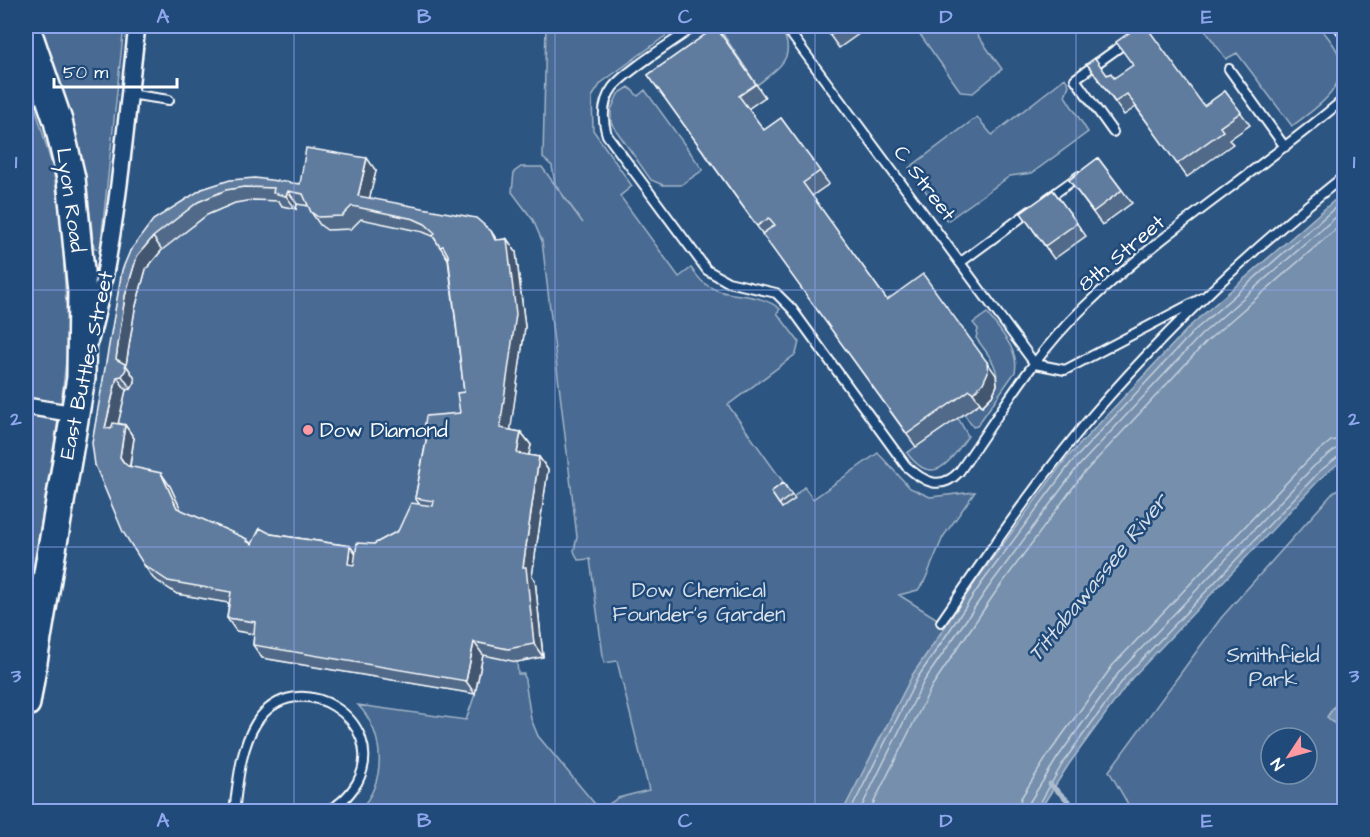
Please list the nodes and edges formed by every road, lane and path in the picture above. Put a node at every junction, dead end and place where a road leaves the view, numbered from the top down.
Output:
1 (137, 26) edge
2 (695, 26) edge
3 (786, 26) edge
4 (1338, 26) edge
5 (26, 28) edge
6 (1140, 32) edge
7 (1344, 35) edge
8 (1228, 69) dead end
9 (129, 94) junction
10 (169, 99) dead end
11 (1344, 99) edge
12 (1113, 132) dead end
13 (1286, 147) junction
14 (1083, 173) edge
15 (1344, 176) edge
16 (961, 262) junction
17 (1204, 297) junction
18 (1035, 364) junction
19 (81, 378) junction
20 (26, 406) edge
21 (74, 414) junction
22 (941, 622) dead end
23 (30, 648) edge
24 (26, 703) edge
25 (234, 812) edge
26 (323, 812) edge

1 - 9 street, East Buttles Street
2 - 18 lane, 8th Street
3 - 16 lane, C Street
4 - 7 lane
5 - 19 highway, Lyon Road
6 - 12 lane
8 - 13 lane
9 - 10 lane
9 - 19 street, East Buttles Street
11 - 13 lane, 8th Street
13 - 18 lane, 8th Street
14 - 16 lane
15 - 17 lane
16 - 18 lane, C Street
17 - 18 lane
17 - 22 lane
19 - 21 highway, East Buttles Street
20 - 21 street
21 - 23 highway, East Buttles Street
23 - 24 highway, East Buttles Street
25 - 26 lane

